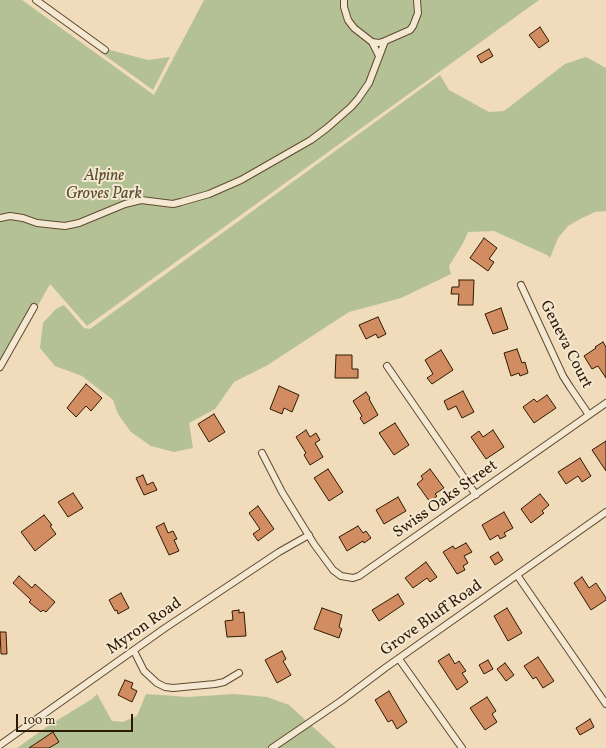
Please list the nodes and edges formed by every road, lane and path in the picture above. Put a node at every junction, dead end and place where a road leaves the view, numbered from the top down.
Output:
1 (36, 0) edge
2 (344, 0) edge
3 (417, 0) edge
4 (385, 41) junction
5 (372, 42) junction
6 (105, 50) dead end
7 (379, 56) junction
8 (0, 218) edge
9 (520, 285) dead end
10 (34, 307) dead end
11 (0, 366) edge
12 (387, 366) dead end
13 (606, 404) edge
14 (589, 415) junction
15 (262, 453) dead end
16 (476, 495) junction
17 (606, 512) edge
18 (309, 535) junction
19 (517, 575) junction
20 (134, 651) junction
21 (399, 659) junction
22 (239, 673) dead end
23 (606, 704) edge
24 (0, 745) edge
25 (272, 748) edge
26 (462, 748) edge

1 - 6 street
2 - 5 street
3 - 4 street
4 - 5 street
4 - 7 street
5 - 7 street
7 - 8 street
9 - 14 street, Geneva Court
10 - 11 street
12 - 16 street
13 - 14 street, Swiss Oaks Street
14 - 16 street, Swiss Oaks Street
15 - 18 street, Swiss Oaks Street
16 - 18 street, Swiss Oaks Street
17 - 19 street, Grove Bluff Road
18 - 20 street, Myron Road
19 - 21 street, Grove Bluff Road
19 - 23 street
20 - 22 street
20 - 24 street, Myron Road
21 - 25 street, Grove Bluff Road
21 - 26 street

